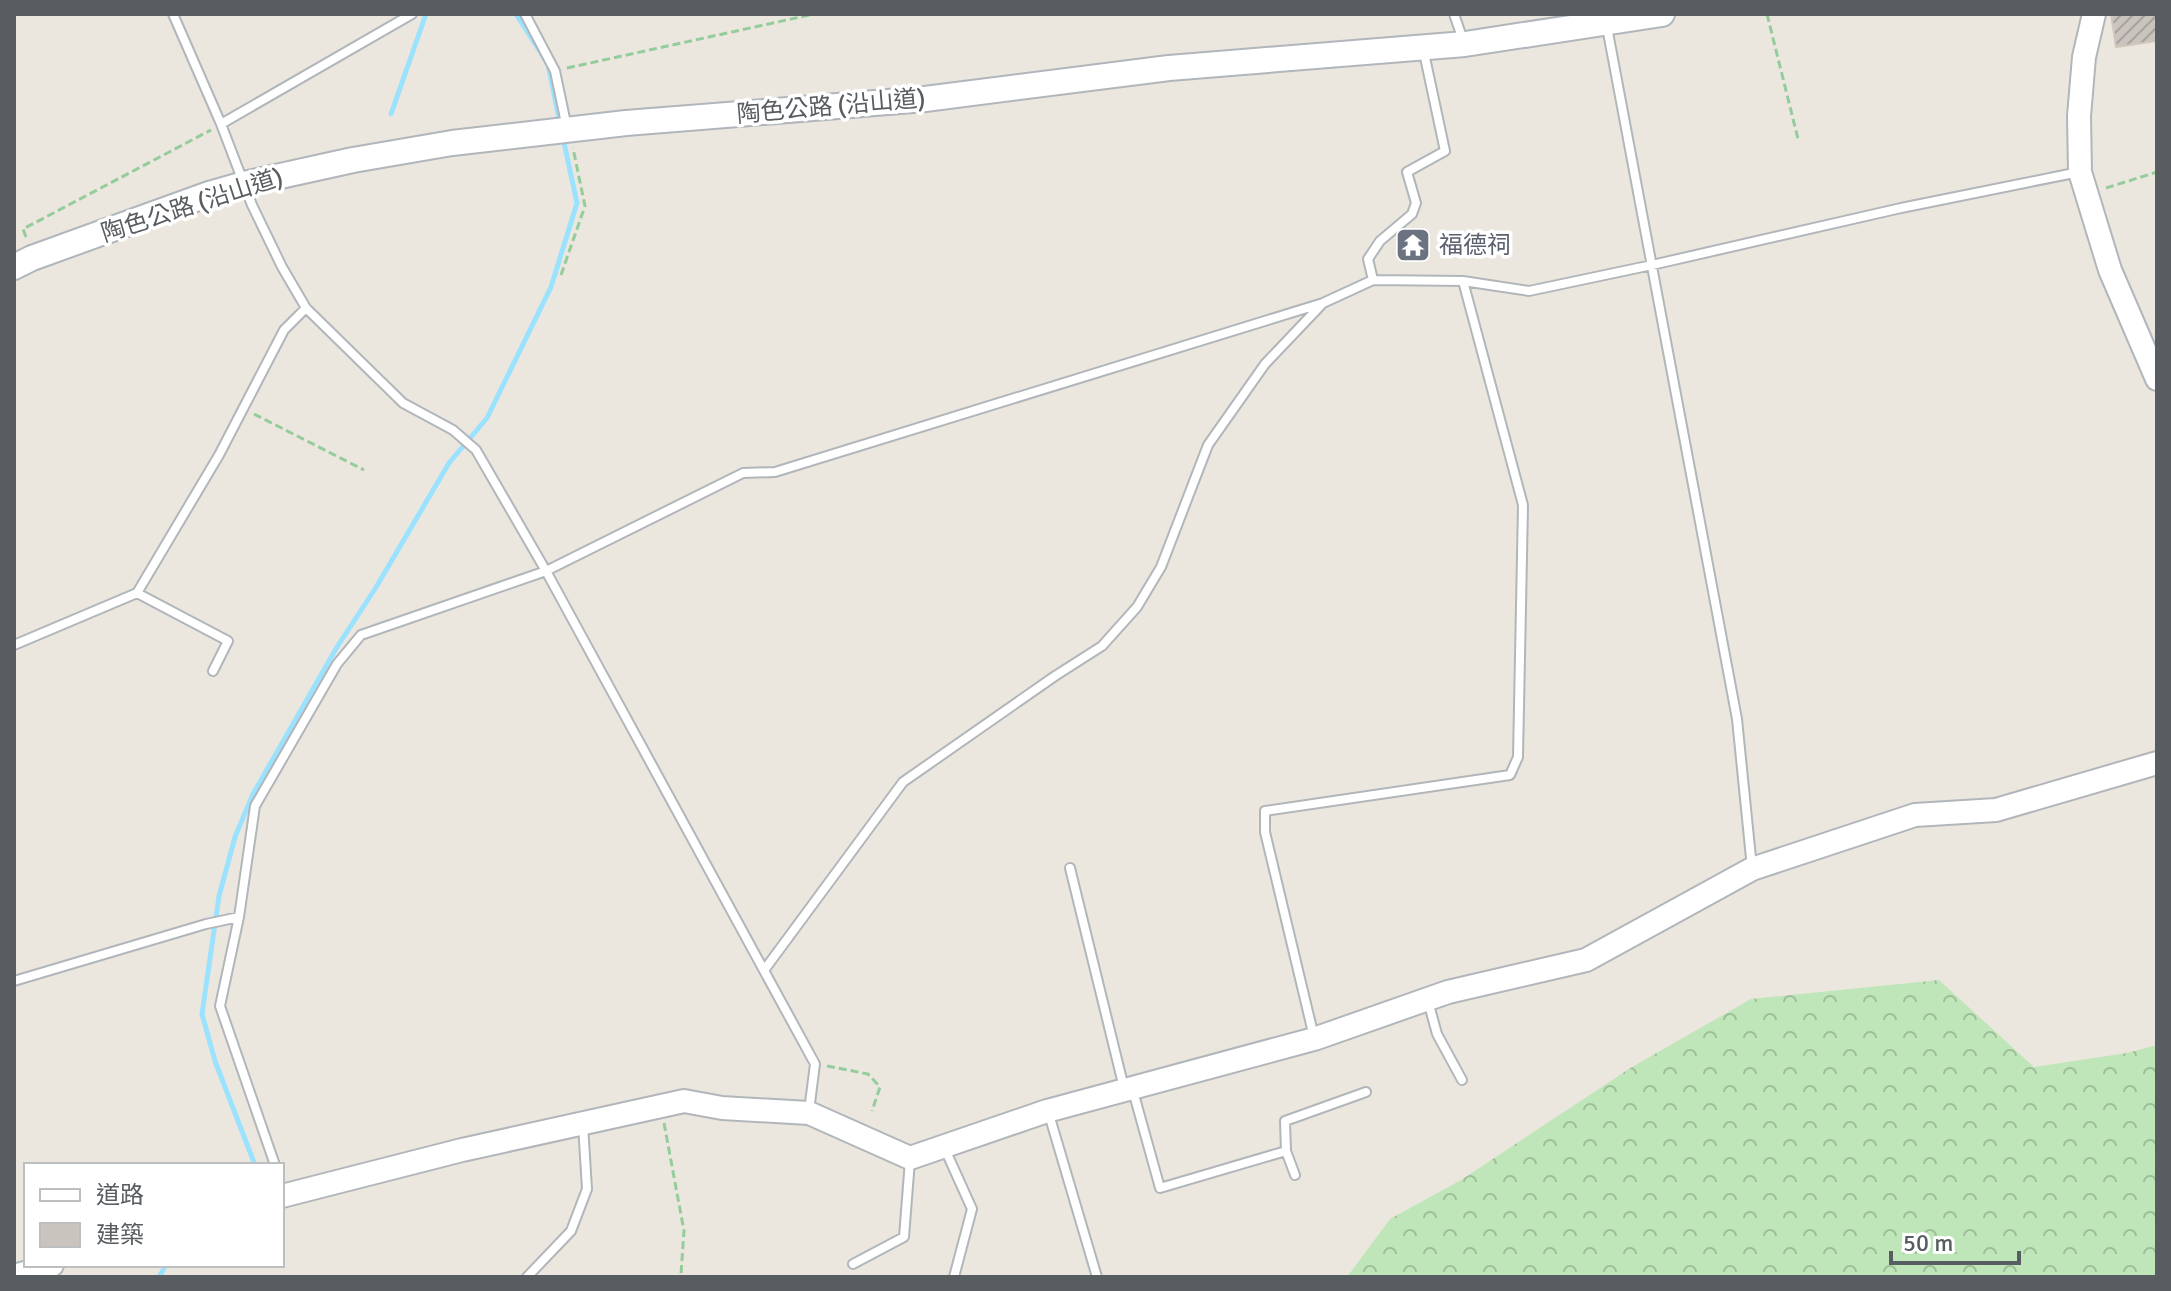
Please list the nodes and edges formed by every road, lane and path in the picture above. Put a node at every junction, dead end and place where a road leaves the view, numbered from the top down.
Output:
1 (173, 14) edge
2 (412, 14) edge
3 (525, 14) edge
4 (814, 14) edge
5 (1454, 14) edge
6 (1662, 14) edge
7 (1767, 14) edge
8 (2094, 14) edge
9 (1606, 23) junction
10 (1465, 44) junction
11 (1423, 48) junction
12 (555, 71) junction
13 (221, 124) junction
14 (568, 129) junction
15 (1798, 139) dead end
16 (2080, 172) junction
17 (2157, 172) edge
18 (244, 184) junction
19 (2087, 194) junction
20 (23, 262) edge
21 (1652, 265) junction
22 (561, 275) dead end
23 (1373, 280) junction
24 (1463, 281) junction
25 (1323, 303) junction
26 (306, 308) junction
27 (2157, 379) edge
28 (243, 408) junction
29 (364, 470) dead end
30 (546, 571) junction
31 (137, 593) junction
32 (14, 645) edge
33 (213, 671) dead end
34 (2157, 763) edge
35 (1070, 868) dead end
36 (1752, 869) junction
37 (239, 917) junction
38 (765, 969) junction
39 (14, 981) edge
40 (1427, 1000) junction
41 (1314, 1039) junction
42 (815, 1064) junction
43 (1462, 1080) dead end
44 (1128, 1088) junction
45 (1366, 1092) dead end
46 (661, 1106) junction
47 (872, 1111) dead end
48 (1047, 1111) junction
49 (809, 1113) junction
50 (582, 1125) junction
51 (944, 1146) junction
52 (1286, 1151) junction
53 (910, 1158) junction
54 (274, 1163) edge
55 (1295, 1175) dead end
56 (284, 1192) edge
57 (853, 1264) dead end
58 (45, 1267) edge
59 (681, 1274) dead end
60 (14, 1276) edge
61 (527, 1277) edge
62 (954, 1277) edge
63 (1097, 1277) edge

1 - 13 lane
2 - 13 lane
3 - 12 lane
4 - 12 path
5 - 10 lane
6 - 9 main road, 陶色公路 (沿山道)
7 - 15 path
8 - 16 street
9 - 10 main road, 陶色公路 (沿山道)
9 - 21 lane
10 - 11 main road, 陶色公路 (沿山道)
11 - 14 main road, 陶色公路 (沿山道)
11 - 23 lane
12 - 14 lane
13 - 18 lane
13 - 20 path
14 - 18 main road, 陶色公路 (沿山道)
14 - 22 path
16 - 19 street
16 - 21 lane
17 - 19 path
18 - 20 main road, 陶色公路 (沿山道)
18 - 26 lane
19 - 27 street
21 - 24 lane
21 - 36 lane
23 - 24 lane
23 - 25 lane
24 - 41 lane
25 - 30 lane
25 - 38 lane
26 - 28 lane
26 - 30 lane
28 - 29 path
28 - 31 lane
30 - 37 lane
30 - 38 lane
31 - 32 lane
31 - 33 lane
34 - 36 street
35 - 44 lane
36 - 40 street
37 - 39 lane
37 - 54 lane
38 - 42 lane
40 - 41 street
40 - 43 lane
41 - 44 street
42 - 47 path
42 - 49 lane
44 - 48 street
44 - 52 lane
45 - 52 lane
46 - 49 street
46 - 50 street
46 - 59 path
48 - 51 street
48 - 63 lane
49 - 53 street
50 - 56 street
50 - 61 lane
51 - 53 street
51 - 62 lane
52 - 55 lane
53 - 57 lane
58 - 60 street

